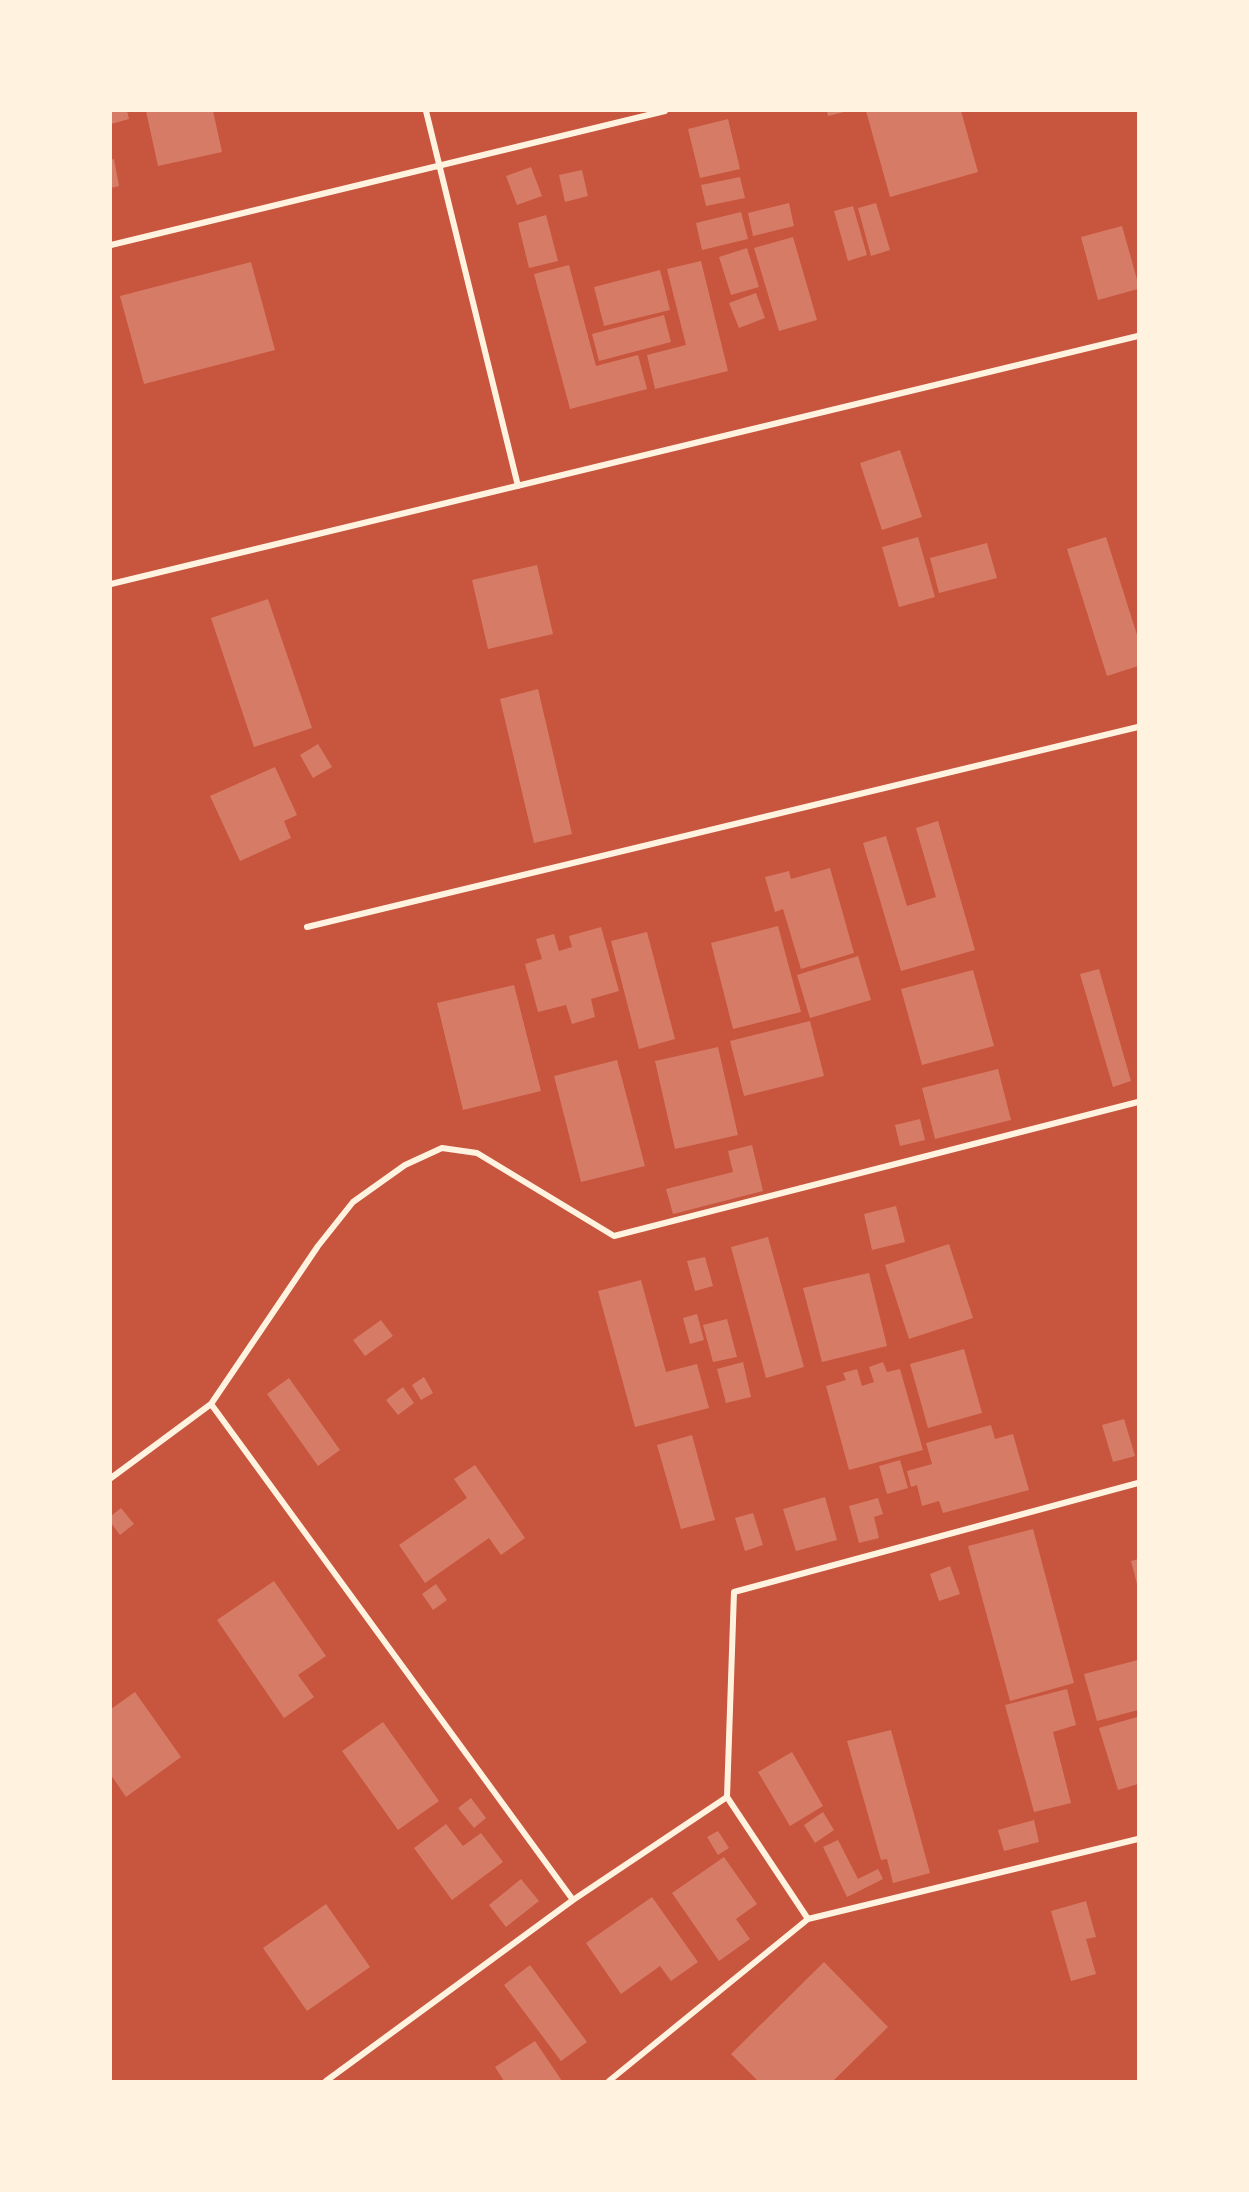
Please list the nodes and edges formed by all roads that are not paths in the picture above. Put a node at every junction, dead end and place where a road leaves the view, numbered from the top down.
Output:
1 (426, 111) edge
2 (665, 111) edge
3 (440, 165) junction
4 (111, 244) edge
5 (1138, 336) edge
6 (518, 486) junction
7 (111, 584) edge
8 (1138, 727) edge
9 (308, 927) dead end
10 (1138, 1102) edge
11 (211, 1404) junction
12 (111, 1478) edge
13 (1138, 1483) edge
14 (726, 1797) junction
15 (1138, 1839) edge
16 (573, 1900) junction
17 (808, 1919) junction
18 (326, 2081) edge
19 (609, 2081) edge

1 - 3 street
2 - 3 street
3 - 4 street
3 - 6 street
5 - 6 street
6 - 7 street
8 - 9 street
10 - 11 street
11 - 12 street
11 - 16 street
13 - 14 street
14 - 16 street
14 - 17 street
15 - 17 street
16 - 18 street
17 - 19 street

